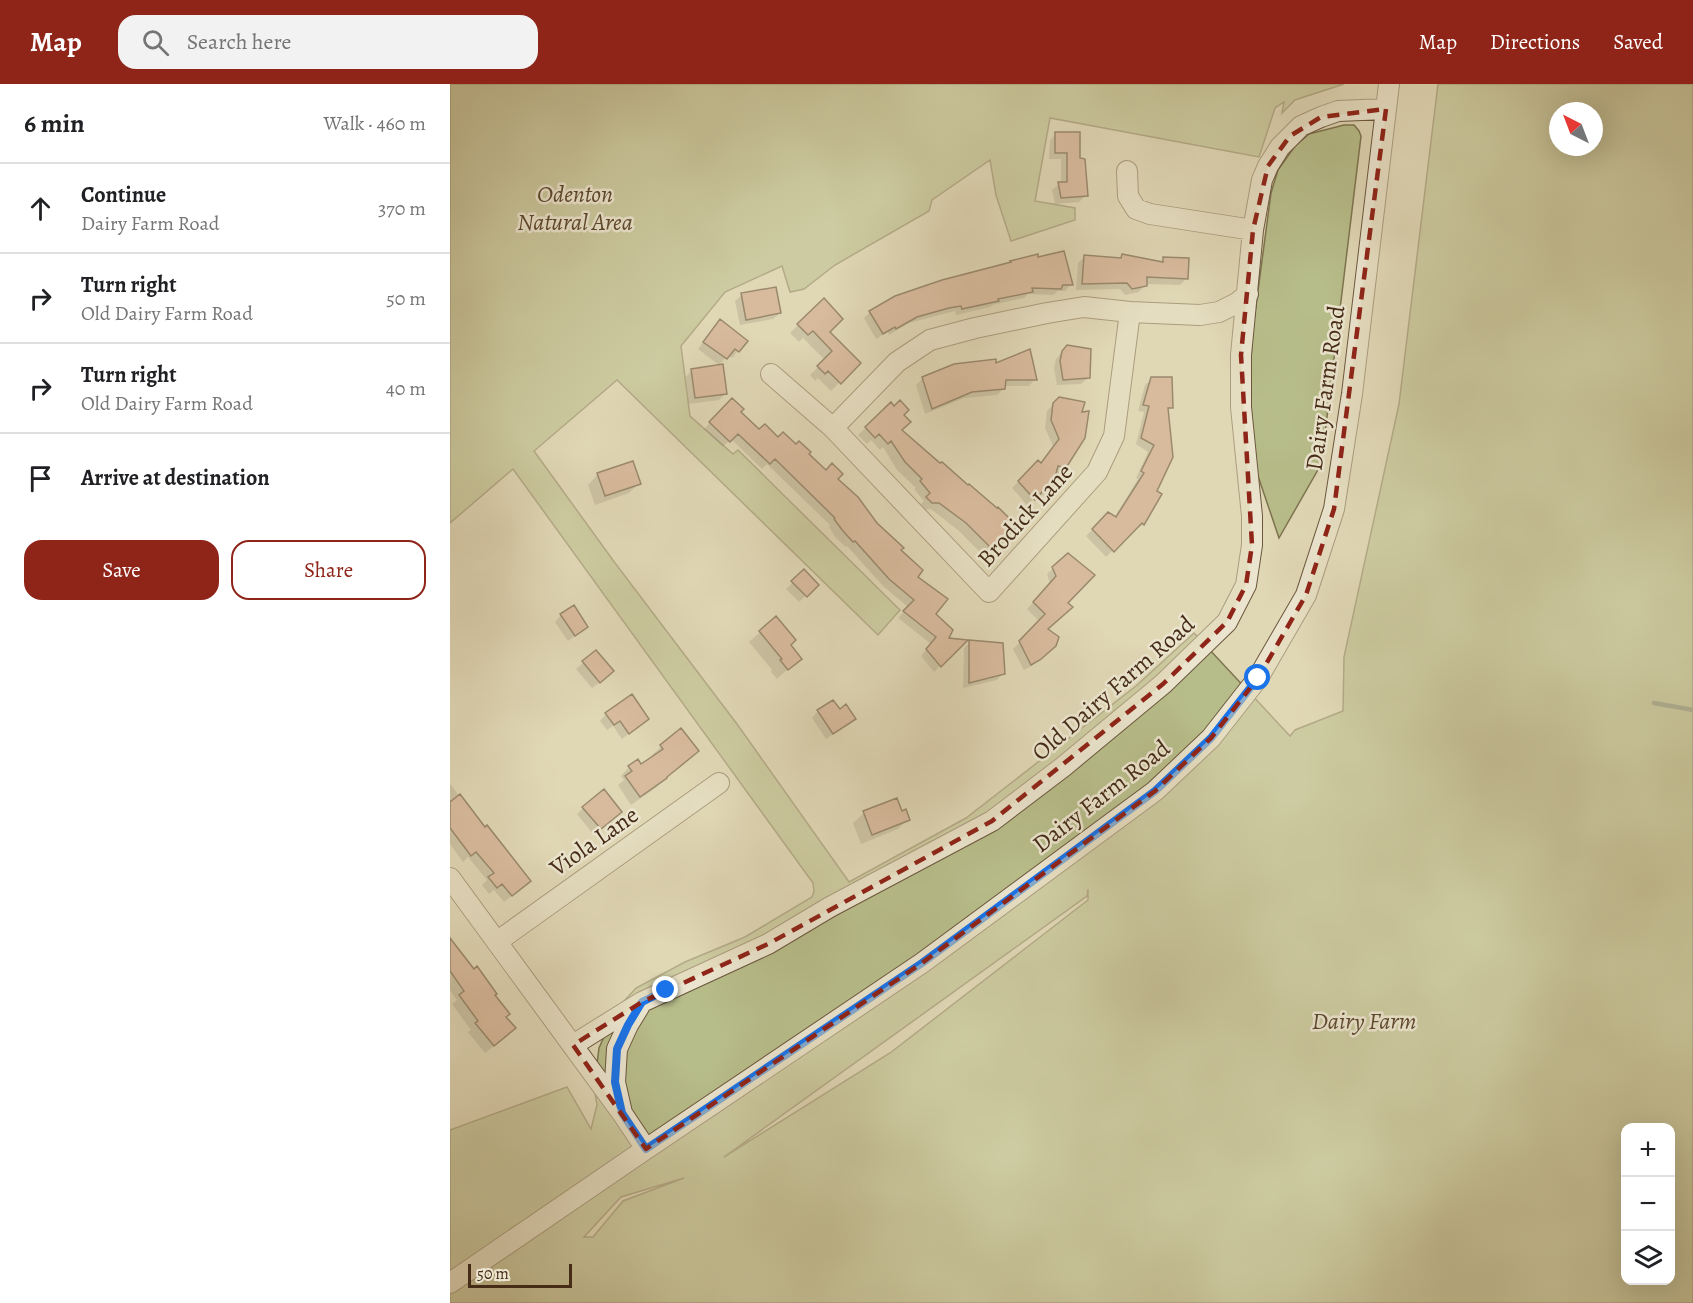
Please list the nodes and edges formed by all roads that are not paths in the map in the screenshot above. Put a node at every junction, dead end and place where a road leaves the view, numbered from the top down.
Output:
1 (1389, 84) edge
2 (1386, 109) junction
3 (1127, 171) dead end
4 (1253, 230) junction
5 (1248, 294) junction
6 (1130, 312) junction
7 (771, 374) dead end
8 (833, 428) junction
9 (719, 783) dead end
10 (450, 878) edge
11 (498, 941) junction
12 (642, 1002) junction
13 (573, 1045) junction
14 (622, 1113) junction
15 (646, 1149) junction
16 (450, 1283) edge

1 - 2 street, Dairy Farm Road
2 - 4 street, Old Dairy Farm Road
2 - 15 street, Dairy Farm Road
3 - 4 street
4 - 5 street, Old Dairy Farm Road
5 - 6 street
5 - 12 street, Old Dairy Farm Road
6 - 8 street
6 - 8 street, Brodick Lane
7 - 8 street, Brodick Lane
9 - 11 street, Viola Lane
10 - 11 street
11 - 13 street
12 - 13 street, Old Dairy Farm Road
12 - 14 street
13 - 14 street
14 - 15 street
15 - 16 street, Dairy Farm Road

